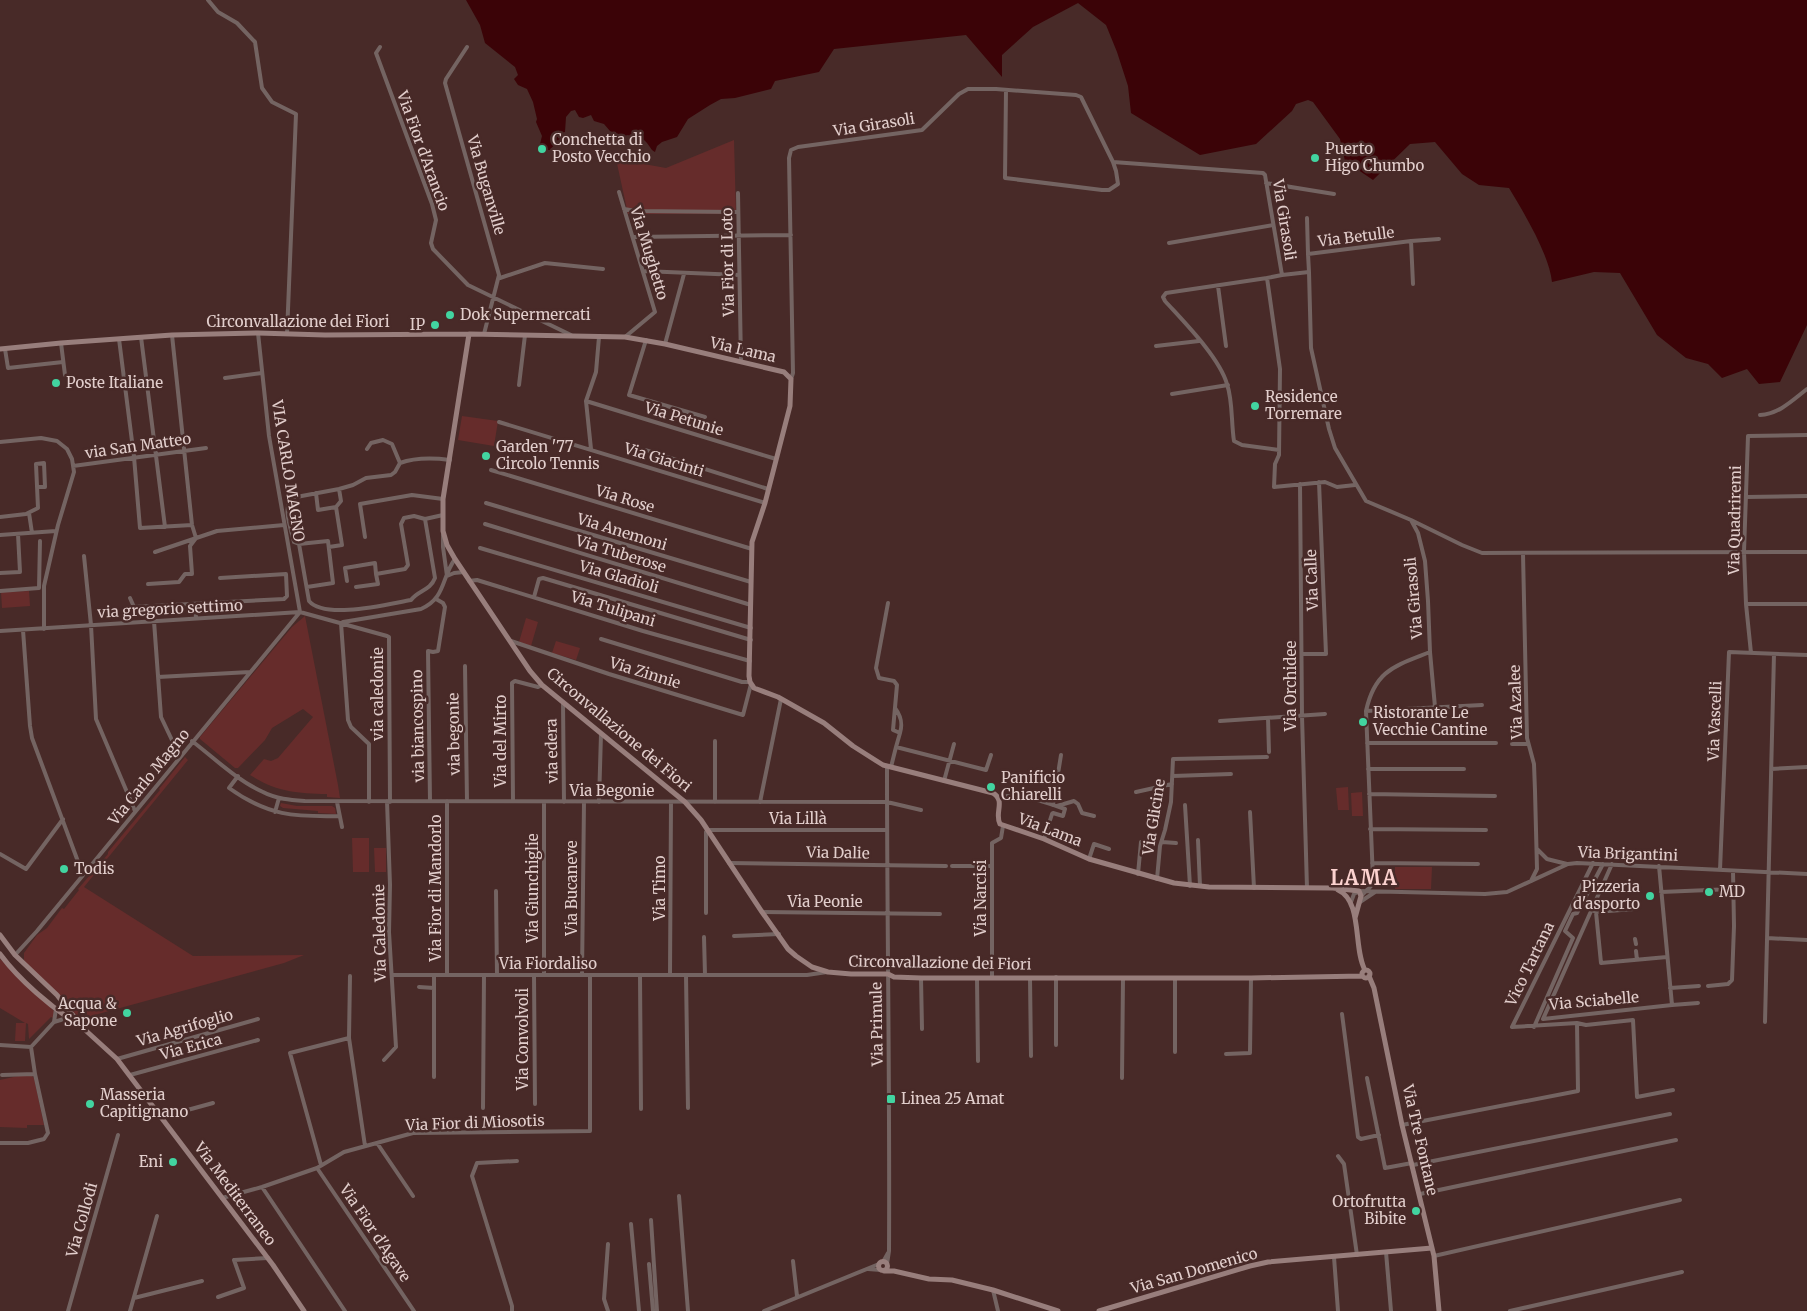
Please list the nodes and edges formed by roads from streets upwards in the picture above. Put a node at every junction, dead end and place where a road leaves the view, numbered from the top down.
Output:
1 (208, 0) edge
2 (380, 47) dead end
3 (467, 47) dead end
4 (1006, 90) junction
5 (1113, 162) junction
6 (1266, 183) junction
7 (619, 192) dead end
8 (738, 192) dead end
9 (1334, 194) dead end
10 (624, 209) junction
11 (738, 212) junction
12 (1307, 218) dead end
13 (1273, 225) junction
14 (739, 235) junction
15 (791, 235) junction
16 (633, 237) junction
17 (1439, 239) dead end
18 (1411, 241) junction
19 (1169, 242) dead end
20 (1308, 254) junction
21 (603, 269) dead end
22 (643, 271) junction
23 (1309, 272) junction
24 (684, 274) junction
25 (739, 275) junction
26 (1282, 275) junction
27 (500, 278) junction
28 (1267, 278) junction
29 (1413, 284) dead end
30 (1218, 286) junction
31 (493, 298) junction
32 (258, 333) junction
33 (287, 334) junction
34 (468, 334) junction
35 (484, 334) junction
36 (172, 335) junction
37 (525, 335) junction
38 (573, 336) junction
39 (141, 337) junction
40 (599, 337) junction
41 (624, 337) junction
42 (119, 339) junction
43 (646, 340) junction
44 (1199, 340) junction
45 (61, 343) junction
46 (665, 344) junction
47 (1156, 346) dead end
48 (1226, 346) dead end
49 (3, 349) edge
50 (63, 362) junction
51 (741, 362) junction
52 (262, 374) junction
53 (65, 375) dead end
54 (225, 378) dead end
55 (791, 379) junction
56 (519, 385) dead end
57 (1228, 385) junction
58 (1807, 389) edge
59 (1172, 394) dead end
60 (586, 401) junction
61 (1760, 415) dead end
62 (705, 417) dead end
63 (499, 422) dead end
64 (1807, 436) edge
65 (0, 442) edge
66 (206, 448) dead end
67 (367, 449) dead end
68 (183, 450) junction
69 (591, 450) junction
70 (645, 450) dead end
71 (1279, 450) junction
72 (156, 454) junction
73 (134, 457) junction
74 (776, 459) junction
75 (450, 460) junction
76 (400, 463) junction
77 (73, 466) junction
78 (491, 470) dead end
79 (1319, 482) junction
80 (1300, 484) junction
81 (1355, 485) junction
82 (37, 488) junction
83 (768, 488) junction
84 (339, 489) junction
85 (316, 493) junction
86 (1807, 496) edge
87 (1746, 497) junction
88 (444, 499) junction
89 (486, 504) dead end
90 (764, 504) junction
91 (336, 507) junction
92 (29, 513) junction
93 (288, 514) junction
94 (443, 515) junction
95 (282, 516) junction
96 (0, 517) edge
97 (425, 519) junction
98 (1411, 520) junction
99 (485, 524) dead end
100 (192, 525) junction
101 (284, 525) junction
102 (165, 527) junction
103 (56, 531) junction
104 (443, 531) junction
105 (32, 533) junction
106 (18, 534) junction
107 (0, 535) edge
108 (366, 537) dead end
109 (196, 538) junction
110 (40, 542) dead end
111 (299, 544) junction
112 (329, 547) junction
113 (480, 548) dead end
114 (752, 549) junction
115 (155, 552) dead end
116 (1744, 552) junction
117 (1807, 552) edge
118 (1523, 554) junction
119 (84, 556) dead end
120 (455, 559) junction
121 (464, 572) junction
122 (294, 573) junction
123 (0, 574) edge
124 (286, 574) junction
125 (376, 574) junction
126 (447, 576) junction
127 (220, 578) dead end
128 (305, 581) junction
129 (347, 581) dead end
130 (469, 581) junction
131 (752, 582) junction
132 (295, 583) junction
133 (148, 584) dead end
134 (356, 587) dead end
135 (307, 588) junction
136 (0, 591) edge
137 (534, 597) junction
138 (130, 598) dead end
139 (436, 599) junction
140 (888, 603) dead end
141 (195, 604) junction
142 (1746, 604) junction
143 (1807, 604) edge
144 (751, 605) junction
145 (300, 612) junction
146 (196, 618) junction
147 (154, 621) junction
148 (341, 623) junction
149 (90, 625) junction
150 (751, 628) junction
151 (44, 629) junction
152 (23, 630) junction
153 (0, 631) edge
154 (601, 639) dead end
155 (751, 640) junction
156 (511, 641) junction
157 (1430, 652) junction
158 (1751, 653) junction
159 (1303, 654) junction
160 (1774, 654) junction
161 (1807, 655) edge
162 (750, 661) junction
163 (465, 666) dead end
164 (250, 672) junction
165 (158, 677) junction
166 (751, 683) junction
167 (542, 685) junction
168 (781, 699) junction
169 (563, 700) junction
170 (1482, 705) dead end
171 (895, 708) junction
172 (1435, 708) junction
173 (1366, 711) junction
174 (1325, 714) dead end
175 (1302, 716) junction
176 (1268, 718) junction
177 (1220, 721) dead end
178 (900, 733) junction
179 (601, 734) junction
180 (192, 741) junction
181 (715, 741) dead end
182 (1496, 743) dead end
183 (954, 744) dead end
184 (1367, 744) junction
185 (1512, 744) dead end
186 (1528, 744) junction
187 (896, 747) junction
188 (1269, 752) dead end
189 (991, 755) dead end
190 (1061, 755) dead end
191 (180, 757) junction
192 (1267, 757) dead end
193 (949, 761) junction
194 (889, 767) junction
195 (1807, 767) edge
196 (1368, 769) junction
197 (1464, 769) dead end
198 (1771, 769) junction
199 (1231, 774) dead end
200 (238, 776) junction
201 (1173, 776) junction
202 (944, 781) junction
203 (1172, 784) junction
204 (1136, 792) dead end
205 (1369, 794) junction
206 (1495, 796) dead end
207 (998, 797) junction
208 (279, 798) junction
209 (430, 801) junction
210 (447, 801) junction
211 (337, 802) junction
212 (369, 802) junction
213 (389, 802) junction
214 (467, 802) junction
215 (513, 802) junction
216 (544, 802) junction
217 (564, 802) junction
218 (584, 802) junction
219 (599, 802) junction
220 (671, 802) junction
221 (686, 802) junction
222 (715, 802) junction
223 (760, 802) junction
224 (887, 802) junction
225 (1055, 805) junction
226 (1185, 805) dead end
227 (921, 810) dead end
228 (135, 811) junction
229 (275, 812) junction
230 (1250, 812) dead end
231 (340, 816) junction
232 (1094, 816) dead end
233 (63, 819) junction
234 (1003, 826) junction
235 (342, 827) dead end
236 (1370, 828) junction
237 (708, 830) junction
238 (887, 830) junction
239 (1486, 830) dead end
240 (1044, 839) junction
241 (1198, 840) dead end
242 (1141, 842) dead end
243 (1162, 842) junction
244 (1176, 843) dead end
245 (1109, 849) dead end
246 (1536, 849) junction
247 (0, 854) edge
248 (1089, 859) junction
249 (1548, 859) junction
250 (729, 863) junction
251 (1593, 863) junction
252 (1372, 864) junction
253 (1478, 864) dead end
254 (1568, 864) junction
255 (1603, 864) junction
256 (1612, 864) junction
257 (887, 865) junction
258 (946, 866) dead end
259 (952, 866) dead end
260 (992, 866) junction
261 (1659, 866) junction
262 (1537, 869) junction
263 (1720, 870) junction
264 (1552, 871) junction
265 (1734, 871) junction
266 (1768, 872) junction
267 (1138, 874) junction
268 (1807, 874) edge
269 (83, 875) junction
270 (1542, 876) junction
271 (1157, 879) junction
272 (1531, 882) junction
273 (1190, 886) junction
274 (1200, 886) junction
275 (1254, 888) junction
276 (1307, 888) junction
277 (1333, 888) junction
278 (1733, 889) junction
279 (496, 892) dead end
280 (1377, 892) junction
281 (1661, 892) junction
282 (1362, 893) junction
283 (1351, 902) junction
284 (1358, 903) junction
285 (1634, 909) dead end
286 (1594, 911) junction
287 (762, 912) junction
288 (706, 913) dead end
289 (887, 913) junction
290 (940, 914) dead end
291 (1355, 918) junction
292 (779, 934) junction
293 (0, 935) edge
294 (734, 936) dead end
295 (704, 938) dead end
296 (1767, 938) junction
297 (1807, 940) edge
298 (1636, 951) dead end
299 (0, 955) edge
300 (15, 955) junction
301 (1667, 957) junction
302 (1637, 960) junction
303 (1365, 970) junction
304 (828, 972) junction
305 (670, 974) junction
306 (888, 974) junction
307 (392, 975) junction
308 (434, 975) junction
309 (447, 975) junction
310 (484, 975) junction
311 (497, 975) junction
312 (534, 975) junction
313 (544, 975) junction
314 (582, 975) junction
315 (590, 975) junction
316 (640, 975) junction
317 (686, 975) junction
318 (705, 975) junction
319 (350, 976) dead end
320 (1362, 976) junction
321 (1369, 976) junction
322 (1056, 977) junction
323 (922, 978) junction
324 (977, 978) junction
325 (992, 978) junction
326 (1030, 978) junction
327 (1123, 978) junction
328 (1176, 978) junction
329 (1250, 978) junction
330 (1698, 986) dead end
331 (1708, 986) dead end
332 (419, 987) dead end
333 (434, 988) junction
334 (1670, 988) junction
335 (50, 989) junction
336 (43, 998) junction
337 (1698, 1004) dead end
338 (1672, 1005) junction
339 (56, 1009) junction
340 (1342, 1014) dead end
341 (67, 1018) junction
342 (258, 1019) dead end
343 (54, 1022) junction
344 (1765, 1022) dead end
345 (1576, 1023) junction
346 (1534, 1027) junction
347 (83, 1028) junction
348 (922, 1029) dead end
349 (349, 1038) junction
350 (258, 1040) dead end
351 (1056, 1045) dead end
352 (0, 1046) edge
353 (30, 1047) junction
354 (1175, 1052) dead end
355 (1226, 1054) dead end
356 (1031, 1056) dead end
357 (117, 1059) junction
358 (384, 1060) dead end
359 (978, 1061) dead end
360 (35, 1074) junction
361 (2, 1075) dead end
362 (130, 1075) junction
363 (434, 1077) dead end
364 (1122, 1078) dead end
365 (1367, 1078) dead end
366 (1673, 1090) dead end
367 (213, 1103) dead end
368 (535, 1104) dead end
369 (483, 1108) dead end
370 (688, 1108) dead end
371 (641, 1109) dead end
372 (1670, 1114) dead end
373 (162, 1117) junction
374 (1402, 1125) junction
375 (118, 1135) dead end
376 (1379, 1135) junction
377 (1676, 1140) dead end
378 (0, 1143) edge
379 (377, 1143) junction
380 (365, 1146) junction
381 (1338, 1156) dead end
382 (517, 1161) dead end
383 (1413, 1164) junction
384 (321, 1165) junction
385 (317, 1168) junction
386 (262, 1188) junction
387 (1420, 1194) junction
388 (414, 1196) dead end
389 (679, 1196) dead end
390 (222, 1198) junction
391 (1680, 1200) dead end
392 (157, 1216) dead end
393 (651, 1220) dead end
394 (631, 1224) dead end
395 (608, 1244) dead end
396 (1432, 1248) junction
397 (1386, 1252) junction
398 (1357, 1255) junction
399 (1434, 1256) junction
400 (1334, 1257) junction
401 (268, 1258) junction
402 (793, 1261) dead end
403 (650, 1264) dead end
404 (884, 1264) junction
405 (866, 1268) junction
406 (882, 1271) junction
407 (894, 1271) junction
408 (1682, 1272) dead end
409 (202, 1281) dead end
410 (993, 1290) junction
411 (797, 1296) junction
412 (218, 1297) dead end
413 (134, 1298) junction
414 (767, 1310) edge
415 (68, 1311) edge
416 (130, 1311) edge
417 (304, 1311) edge
418 (345, 1311) edge
419 (414, 1311) edge
420 (512, 1311) edge
421 (608, 1311) edge
422 (639, 1311) edge
423 (653, 1311) edge
424 (657, 1311) edge
425 (688, 1311) edge
426 (998, 1311) edge
427 (1058, 1311) edge
428 (1099, 1311) edge
429 (1338, 1311) edge
430 (1391, 1311) edge
431 (1439, 1311) edge
432 (1510, 1311) edge

1 - 33 street
2 - 31 street, Via Fior d'Arancio
3 - 27 street, Via Buganville
4 - 5 street, Via Girasoli
4 - 5 street
4 - 15 street, Via Girasoli
5 - 6 street, Via Girasoli
6 - 9 street
6 - 13 street, Via Girasoli
7 - 10 street, Via Mughetto
8 - 11 street, Via Fior di Loto
10 - 11 street
10 - 16 street, Via Mughetto
11 - 14 street, Via Fior di Loto
12 - 20 street
13 - 19 street
13 - 26 street, Via Girasoli
14 - 15 street
14 - 16 street
14 - 25 street, Via Fior di Loto
15 - 55 street, Via Girasoli
16 - 22 street, Via Mughetto
17 - 18 street
18 - 20 street, Via Betulle
18 - 29 street, Via Betulle
20 - 23 street, Via Betulle
21 - 27 street
22 - 24 street
22 - 41 street, Via Mughetto
23 - 26 street, Via Girasoli
23 - 81 street, Via Girasoli
24 - 25 street
24 - 46 street
25 - 51 street, Via Fior di Loto
26 - 28 street, Via Girasoli
27 - 31 street
28 - 30 street, Via Girasoli
28 - 71 street
30 - 44 street, Via Girasoli
30 - 48 street
31 - 35 street
31 - 38 street, Via Fior d'Arancio
32 - 33 street, Circonvallazione dei Fiori
32 - 36 street, Circonvallazione dei Fiori
32 - 52 street, VIA CARLO MAGNO
33 - 34 street, Circonvallazione dei Fiori
34 - 35 street, Via Lama
34 - 75 street, Circonvallazione dei Fiori
35 - 37 street, Via Lama
36 - 39 street, Circonvallazione dei Fiori
36 - 68 street
37 - 38 street, Via Lama
37 - 56 street
38 - 40 street, Via Lama
39 - 42 street, Circonvallazione dei Fiori
39 - 72 street
40 - 41 street, Via Lama
40 - 60 street
41 - 43 street, Via Lama
42 - 45 street, Circonvallazione dei Fiori
42 - 73 street
43 - 46 street, Via Lama
43 - 62 street
44 - 47 street
44 - 57 street, Via Girasoli
45 - 49 street, Circonvallazione dei Fiori
45 - 50 street
46 - 51 street, Via Lama
49 - 50 street
50 - 53 street
51 - 55 street, Via Lama
52 - 54 street
52 - 95 street, VIA CARLO MAGNO
55 - 74 street, Via Lama
57 - 59 street
57 - 71 street, Via Girasoli
58 - 61 street
60 - 69 street
60 - 74 street, Via Petunie
63 - 69 street, Via Giacinti
64 - 87 street, Via Quadriremi
65 - 77 street
66 - 68 street, via San Matteo
67 - 76 street
68 - 72 street, via San Matteo
68 - 100 street
69 - 90 street, Via Giacinti
70 - 83 street
71 - 80 street
72 - 73 street, via San Matteo
72 - 102 street
73 - 77 street, via San Matteo
73 - 102 street
74 - 83 street, Via Lama
75 - 76 street
75 - 88 street, Circonvallazione dei Fiori
76 - 84 street
77 - 103 street
78 - 114 street, Via Rose
79 - 80 street
79 - 81 street
79 - 159 street, Via Calle
80 - 159 street, Via Orchidee
81 - 98 street, Via Girasoli
82 - 82 street
82 - 92 street
83 - 90 street, Via Lama
84 - 85 street
84 - 91 street, Via Carlo Magno
85 - 91 street, Via Carlo Magno
85 - 93 street
86 - 87 street
87 - 116 street, Via Quadriremi
88 - 94 street, Circonvallazione dei Fiori
88 - 108 street
89 - 131 street, Via Anemoni
90 - 114 street, Via Lama
91 - 112 street, Via Carlo Magno
92 - 96 street
92 - 105 street
93 - 95 street
93 - 111 street
94 - 97 street
94 - 104 street, Circonvallazione dei Fiori
95 - 101 street, VIA CARLO MAGNO
97 - 125 street
97 - 135 street
98 - 118 street
98 - 157 street, Via Girasoli
99 - 144 street, Via Tuberose
100 - 102 street
100 - 109 street
101 - 109 street
101 - 122 street, VIA CARLO MAGNO
103 - 105 street
103 - 151 street
104 - 120 street, Circonvallazione dei Fiori
104 - 126 street
105 - 106 street
106 - 107 street
106 - 123 street
109 - 115 street
109 - 133 street
110 - 136 street
111 - 112 street, Via Carlo Magno
111 - 128 street
112 - 135 street, Via Carlo Magno
113 - 150 street, Via Gladioli
114 - 131 street, Via Lama
116 - 117 street
116 - 118 street
116 - 142 street, Via Quadriremi
118 - 186 street, Via Azalee
119 - 149 street
120 - 121 street, Circonvallazione dei Fiori
120 - 126 street
121 - 126 street
121 - 130 street, Circonvallazione dei Fiori
122 - 124 street
122 - 132 street, VIA CARLO MAGNO
124 - 127 street
124 - 141 street
125 - 129 street
125 - 134 street
126 - 139 street
128 - 132 street
128 - 135 street
130 - 137 street, Via Tulipani
130 - 156 street, Circonvallazione dei Fiori
131 - 144 street, Via Lama
132 - 145 street, VIA CARLO MAGNO
137 - 155 street
137 - 162 street, Via Tulipani
138 - 141 street
139 - 148 street
139 - 209 street, via biancospino
140 - 171 street
141 - 146 street
142 - 143 street
142 - 158 street, Via Quadriremi
144 - 150 street, Via Lama
145 - 146 street, via gregorio settimo
145 - 148 street, via gregorio settimo
145 - 164 street, Via Carlo Magno
146 - 147 street, via gregorio settimo
147 - 149 street, via gregorio settimo
147 - 165 street
148 - 212 street
148 - 213 street, via caledonie
149 - 151 street, via gregorio settimo
149 - 228 street
150 - 155 street, Via Lama
151 - 152 street, via gregorio settimo
152 - 153 street, via gregorio settimo
152 - 233 street
154 - 166 street
155 - 162 street, Via Lama
156 - 166 street, Via Zinnie
156 - 167 street, Circonvallazione dei Fiori
157 - 172 street
157 - 173 street, Via Girasoli
158 - 160 street, Via Vascelli
158 - 263 street, Via Vascelli
159 - 175 street, Via Orchidee
160 - 161 street, Via Vascelli
160 - 198 street
162 - 166 street, Via Lama
163 - 214 street, via begonie
164 - 165 street
164 - 180 street, Via Carlo Magno
165 - 191 street
166 - 168 street
167 - 169 street, Circonvallazione dei Fiori
167 - 215 street, Via del Mirto
168 - 194 street
168 - 223 street
169 - 179 street, Circonvallazione dei Fiori
169 - 217 street, via edera
170 - 172 street
171 - 178 street
171 - 178 street
172 - 173 street
173 - 184 street, Via Girasoli
174 - 175 street
175 - 176 street
175 - 276 street, Via Orchidee
176 - 177 street
176 - 188 street
178 - 187 street, Via Primule
179 - 219 street
179 - 221 street, Circonvallazione dei Fiori
180 - 191 street, Via Carlo Magno
180 - 200 street, Via Begonie
181 - 222 street
182 - 184 street
183 - 193 street
184 - 196 street, Via Girasoli
185 - 186 street
186 - 246 street, Via Azalee
187 - 193 street
187 - 194 street, Via Primule
189 - 193 street
190 - 225 street
191 - 228 street, Via Carlo Magno
192 - 201 street, Via Glicine
193 - 202 street
194 - 202 street
194 - 224 street, Via Primule
195 - 198 street
196 - 197 street
196 - 205 street, Via Girasoli
198 - 266 street
199 - 201 street
200 - 208 street, Via Begonie
200 - 229 street
201 - 203 street, Via Glicine
202 - 207 street
203 - 204 street
203 - 243 street, Via Glicine
205 - 206 street
205 - 236 street, Via Girasoli
207 - 225 street
207 - 234 street, Via Lama
208 - 211 street, Via Begonie
208 - 229 street
209 - 210 street, Via Begonie
209 - 213 street, Via Begonie
210 - 214 street, Via Begonie
210 - 309 street, Via Fior di Mandorlo
211 - 212 street, Via Begonie
211 - 231 street
212 - 213 street, Via Begonie
213 - 307 street, Via Caledonie
214 - 215 street, Via Begonie
215 - 216 street, Via Begonie
216 - 217 street, Via Begonie
216 - 313 street, Via Giunchiglie
217 - 218 street, Via Begonie
218 - 219 street, Via Begonie
218 - 314 street, Via Bucaneve
219 - 220 street, Via Begonie
220 - 221 street, Via Begonie
220 - 305 street, Via Timo
221 - 222 street, Via Begonie
221 - 237 street, Circonvallazione dei Fiori
222 - 223 street, Via Begonie
223 - 224 street, Via Begonie
224 - 227 street, Via Begonie
224 - 238 street, Via Primule
225 - 232 street
225 - 240 street
226 - 273 street
228 - 269 street, Via Carlo Magno
229 - 231 street
230 - 275 street
231 - 235 street
233 - 247 street
233 - 269 street
234 - 240 street, Via Lama
234 - 260 street, Via Narcisi
236 - 239 street
236 - 252 street, Via Girasoli
237 - 238 street, Via Lillà
237 - 250 street, Circonvallazione dei Fiori
237 - 288 street
238 - 257 street, Via Primule
240 - 248 street, Via Lama
241 - 274 street
242 - 267 street
243 - 244 street
243 - 271 street, Via Glicine
245 - 248 street
246 - 249 street
246 - 262 street, Via Azalee
248 - 267 street, Via Lama
249 - 254 street
249 - 264 street
250 - 257 street, Via Dalie
250 - 287 street, Circonvallazione dei Fiori
251 - 254 street, Via Brigantini
251 - 255 street, Via Brigantini
251 - 346 street, Vico Tartana
252 - 253 street
252 - 282 street, Via Girasoli
254 - 264 street, Via Brigantini
255 - 256 street, Via Brigantini
255 - 346 street, Via Sciabelle
256 - 261 street, Via Brigantini
256 - 286 street, Via Sciabelle
257 - 258 street, Via Dalie
257 - 289 street, Via Primule
259 - 260 street
260 - 325 street, Via Narcisi
261 - 263 street, Via Brigantini
261 - 281 street
262 - 270 street
262 - 272 street, Via Azalee
263 - 265 street, Via Brigantini
264 - 270 street, Via Brigantini
265 - 266 street, Via Brigantini
265 - 278 street
266 - 268 street, Via Brigantini
266 - 296 street
267 - 271 street, Via Lama
269 - 300 street, Via Carlo Magno
270 - 272 street, Via Brigantini
271 - 273 street, Via Lama
272 - 280 street, Via Brigantini
273 - 274 street, Via Lama
274 - 275 street, Via Lama
275 - 276 street, Via Lama
276 - 277 street, Via Lama
277 - 282 street, Via Lama
277 - 283 street
278 - 281 street
278 - 331 street
279 - 311 street
280 - 282 street, Via Brigantini
280 - 284 street
281 - 301 street
282 - 283 street
282 - 284 street
283 - 291 street
284 - 291 street
285 - 286 street
286 - 302 street
286 - 338 street, Via Sciabelle
287 - 289 street, Via Peonie
287 - 292 street, Circonvallazione dei Fiori
289 - 290 street, Via Peonie
289 - 306 street, Via Primule
291 - 303 street
292 - 294 street
292 - 304 street, Circonvallazione dei Fiori
293 - 300 street
295 - 318 street
296 - 297 street
296 - 344 street
298 - 302 street
299 - 336 street
300 - 335 street
301 - 302 street
301 - 334 street
303 - 320 street
303 - 321 street
304 - 306 street, Circonvallazione dei Fiori
304 - 318 street, Via Fiordaliso
305 - 316 street, Via Fiordaliso
305 - 317 street, Via Fiordaliso
306 - 323 street, Circonvallazione dei Fiori
306 - 404 street, Via Primule
307 - 308 street, Via Fiordaliso
307 - 358 street, Via Caledonie
308 - 309 street, Via Fiordaliso
308 - 333 street
309 - 310 street, Via Fiordaliso
310 - 311 street, Via Fiordaliso
310 - 369 street
311 - 312 street, Via Fiordaliso
312 - 313 street, Via Fiordaliso
312 - 368 street, Via Convolvoli
313 - 314 street, Via Fiordaliso
314 - 315 street, Via Fiordaliso
315 - 316 street, Via Fiordaliso
315 - 379 street, Via Fior di Miosotis
316 - 371 street
317 - 318 street, Via Fiordaliso
317 - 370 street
319 - 349 street
320 - 321 street
320 - 329 street, Circonvallazione dei Fiori
321 - 374 street, Via Tre Fontane
322 - 326 street, Circonvallazione dei Fiori
322 - 327 street, Circonvallazione dei Fiori
322 - 351 street
323 - 324 street, Circonvallazione dei Fiori
323 - 348 street
324 - 325 street, Circonvallazione dei Fiori
324 - 359 street
325 - 326 street, Circonvallazione dei Fiori
326 - 356 street
327 - 328 street, Circonvallazione dei Fiori
327 - 364 street
328 - 329 street, Circonvallazione dei Fiori
328 - 354 street
329 - 355 street
330 - 334 street
332 - 333 street
333 - 363 street
334 - 338 street
335 - 336 street
335 - 347 street
336 - 339 street
337 - 338 street
339 - 341 street
339 - 343 street
340 - 376 street
341 - 343 street
341 - 347 street
342 - 357 street, Via Agrifoglio
343 - 353 street
345 - 346 street, Vico Tartana
345 - 366 street, Vico Tartana
345 - 374 street
347 - 357 street, Via Mediterraneo
349 - 380 street
349 - 384 street
350 - 362 street, Via Erica
352 - 353 street
353 - 360 street
357 - 362 street, Via Mediterraneo
360 - 361 street
360 - 378 street
362 - 373 street, Via Mediterraneo
365 - 376 street
367 - 373 street
372 - 383 street
373 - 390 street, Via Mediterraneo
374 - 383 street, Via Tre Fontane
375 - 415 street, Via Collodi
376 - 383 street
377 - 387 street
379 - 380 street, Via Fior di Miosotis
379 - 388 street
380 - 384 street, Via Fior di Miosotis
381 - 398 street
382 - 420 street
383 - 387 street, Via Tre Fontane
384 - 385 street, Via Fior di Miosotis
385 - 386 street, Via Fior di Miosotis
385 - 419 street, Via Fior d'Agave
386 - 390 street, Via Fior di Miosotis
386 - 418 street
387 - 396 street, Via Tre Fontane
389 - 425 street
390 - 401 street, Via Mediterraneo
391 - 399 street
392 - 413 street
393 - 424 street
394 - 422 street
395 - 421 street
396 - 397 street, Via San Domenico
396 - 399 street, Via Tre Fontane
397 - 398 street, Via San Domenico
397 - 430 street
398 - 400 street, Via San Domenico
399 - 431 street, Via Tre Fontane
400 - 428 street, Via San Domenico
400 - 429 street
401 - 412 street
401 - 417 street, Via Mediterraneo
402 - 411 street
403 - 423 street
404 - 405 street
404 - 406 street
404 - 407 street
405 - 406 street
405 - 411 street
406 - 407 street
407 - 410 street
408 - 432 street
409 - 413 street
410 - 426 street
410 - 427 street
411 - 414 street
413 - 416 street

